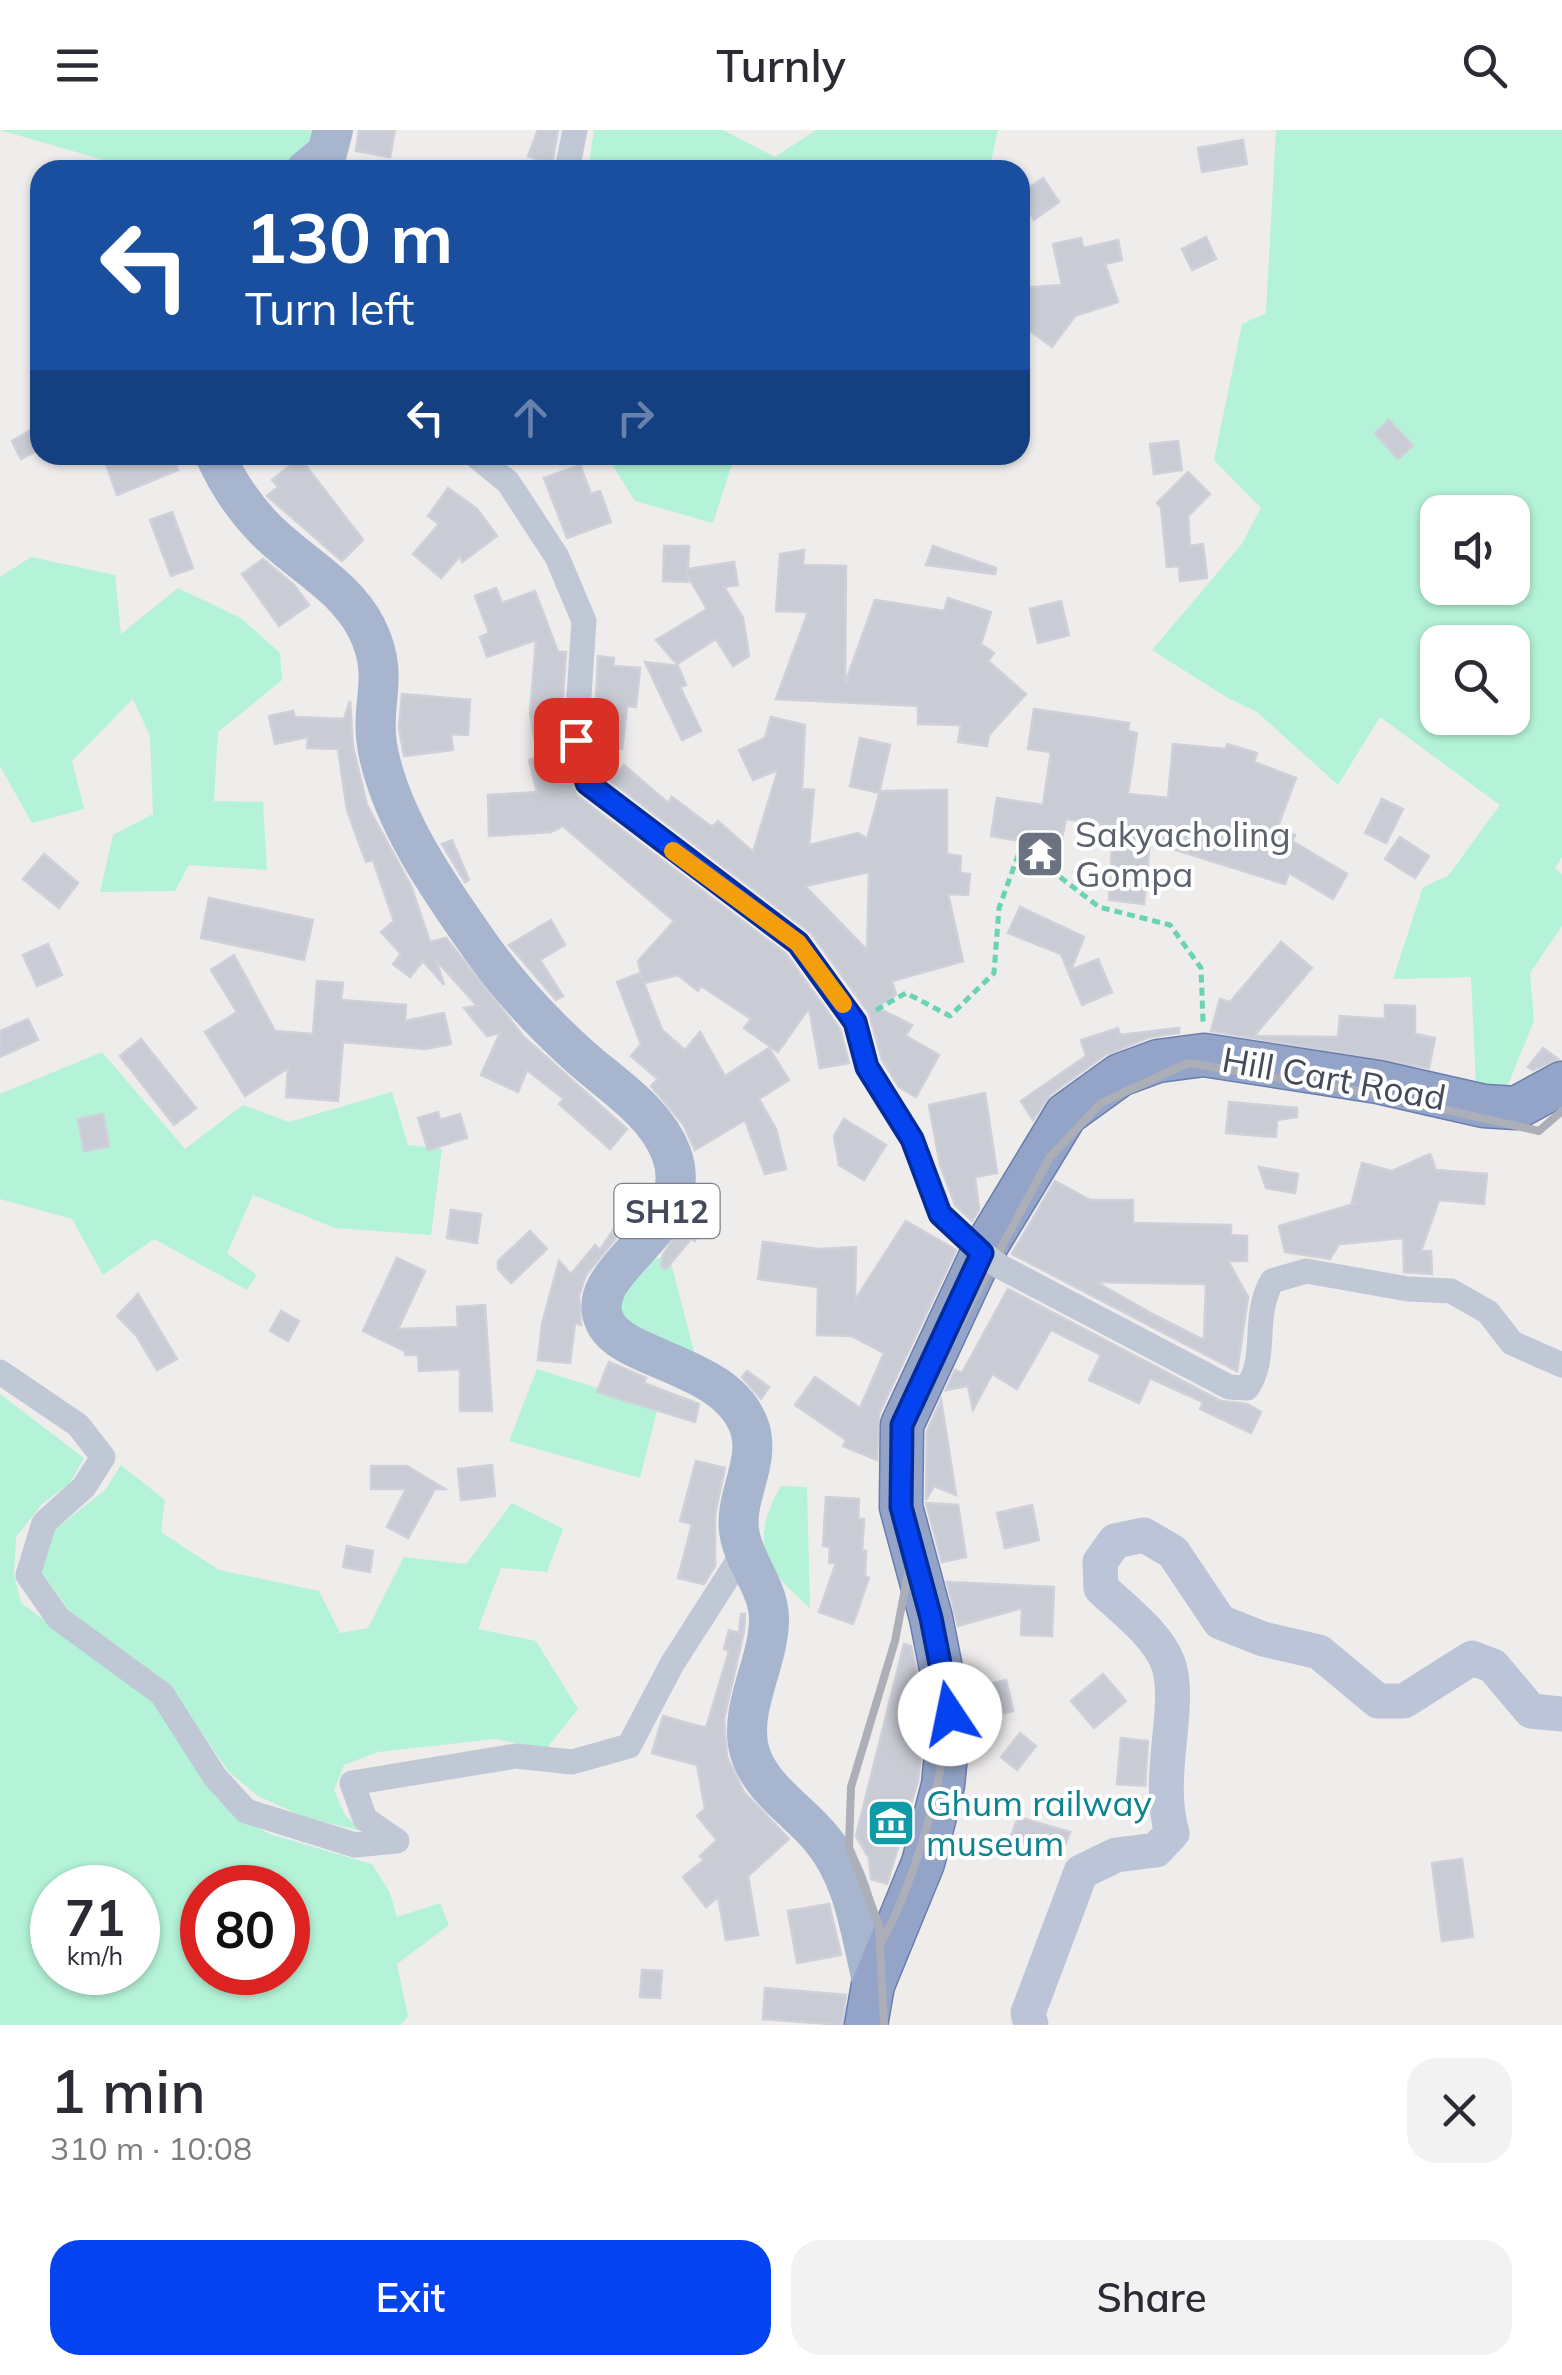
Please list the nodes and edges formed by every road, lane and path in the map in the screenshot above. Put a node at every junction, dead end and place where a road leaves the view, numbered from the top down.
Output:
1 (333, 130) edge
2 (575, 130) edge
3 (318, 160) edge
4 (569, 160) edge
5 (219, 465) edge
6 (487, 465) edge
7 (855, 1022) junction
8 (1204, 1054) junction
9 (1562, 1083) edge
10 (990, 1259) junction
11 (1562, 1365) edge
12 (0, 1372) edge
13 (745, 1550) junction
14 (1562, 1714) edge
15 (870, 2005) edge
16 (1031, 2025) edge

1 - 3 main road
2 - 4 street
5 - 13 main road, SH12
6 - 7 street
7 - 8 path
7 - 10 street
8 - 9 highway, Hill Cart Road
8 - 10 highway, Hill Cart Road
10 - 11 street
10 - 15 highway, Hill Cart Road
12 - 13 street
13 - 15 main road, SH12
14 - 16 main road

